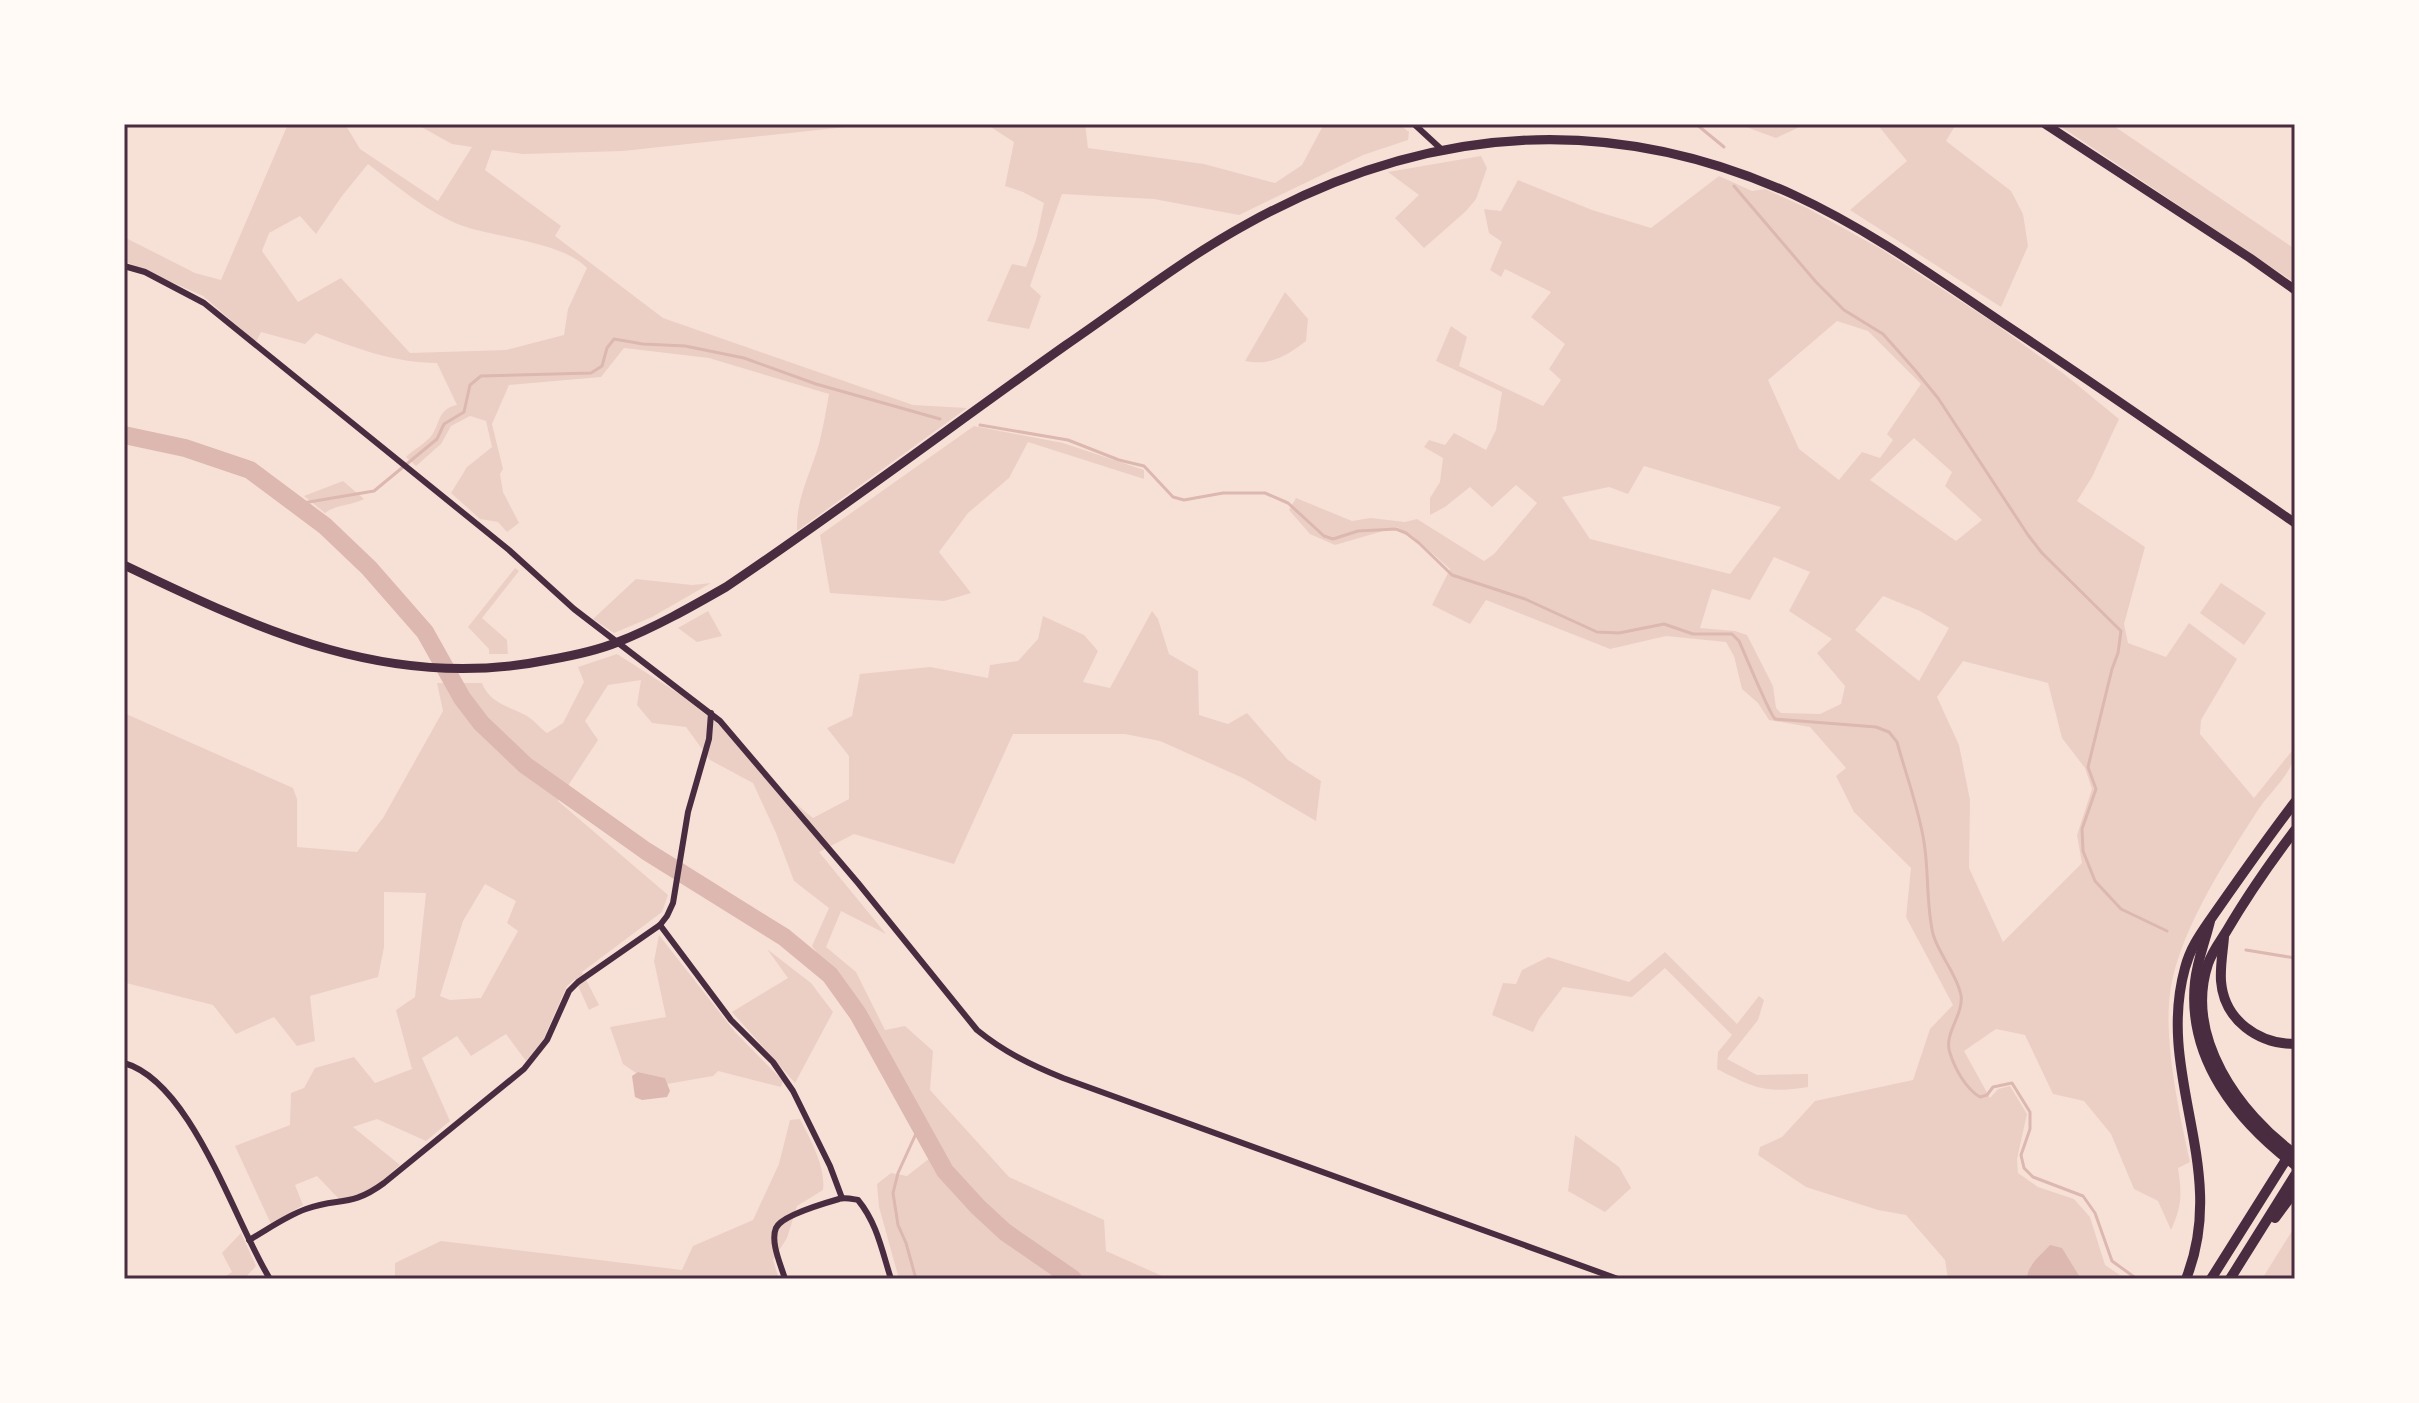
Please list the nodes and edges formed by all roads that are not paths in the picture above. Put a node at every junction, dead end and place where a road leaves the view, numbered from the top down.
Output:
1 (1414, 124) edge
2 (2045, 124) edge
3 (1440, 148) junction
4 (124, 266) edge
5 (2295, 290) edge
6 (2295, 523) edge
7 (124, 565) edge
8 (618, 642) junction
9 (711, 713) junction
10 (2295, 802) edge
11 (2295, 830) edge
12 (2210, 919) junction
13 (660, 925) junction
14 (2224, 935) junction
15 (2295, 1044) edge
16 (124, 1063) edge
17 (2263, 1132) junction
18 (2295, 1146) edge
19 (2295, 1154) edge
20 (2295, 1165) edge
21 (2295, 1175) edge
22 (2295, 1191) edge
23 (842, 1198) junction
24 (249, 1240) junction
25 (270, 1279) edge
26 (785, 1279) edge
27 (891, 1279) edge
28 (1618, 1279) edge
29 (2186, 1279) edge
30 (2211, 1279) edge
31 (2231, 1279) edge

1 - 3 street
2 - 5 main road
3 - 6 main road
3 - 8 main road
4 - 8 street
7 - 8 main road
8 - 9 street
9 - 13 street
9 - 28 street
10 - 12 highway
11 - 14 highway
12 - 17 highway
12 - 29 highway
13 - 23 street
13 - 24 street
14 - 15 highway
14 - 17 highway
16 - 24 street
17 - 19 highway
17 - 20 highway
18 - 30 highway
21 - 31 highway
22 - 31 highway
23 - 26 street
23 - 27 street
24 - 25 street

